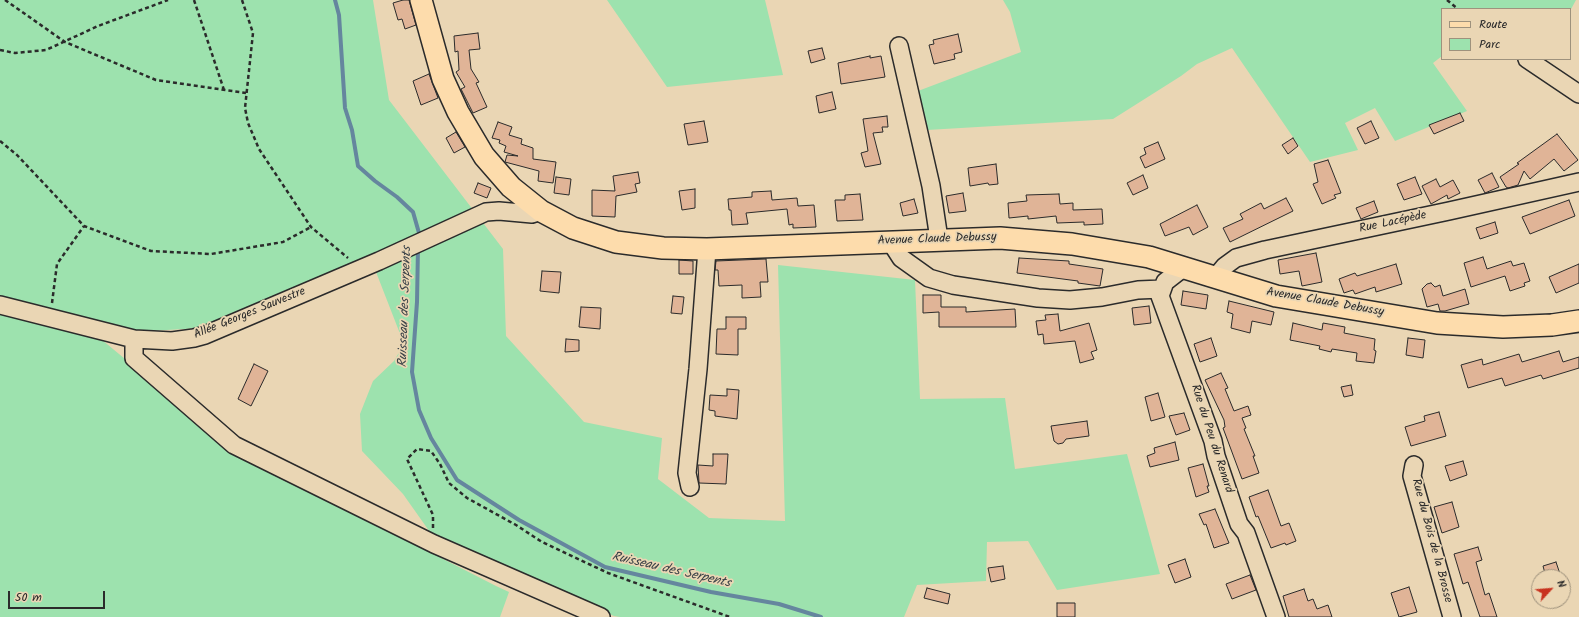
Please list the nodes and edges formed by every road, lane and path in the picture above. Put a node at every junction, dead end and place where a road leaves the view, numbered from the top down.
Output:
1 (5, 0) edge
2 (168, 0) edge
3 (194, 0) edge
4 (242, 0) edge
5 (421, 0) edge
6 (1446, 0) edge
7 (1457, 8) edge
8 (65, 42) junction
9 (899, 46) dead end
10 (0, 50) edge
11 (1528, 60) edge
12 (224, 90) junction
13 (246, 93) junction
14 (1579, 94) edge
15 (0, 141) edge
16 (1579, 182) edge
17 (541, 211) junction
18 (84, 226) junction
19 (311, 228) junction
20 (939, 239) junction
21 (890, 241) junction
22 (707, 249) junction
23 (1183, 268) junction
24 (361, 269) junction
25 (1215, 278) junction
26 (1162, 289) junction
27 (0, 305) edge
28 (50, 318) junction
29 (1579, 321) edge
30 (134, 339) junction
31 (1414, 465) dead end
32 (690, 487) dead end
33 (434, 544) junction
34 (601, 617) edge
35 (730, 617) edge
36 (1276, 617) edge
37 (1452, 617) edge

1 - 8 path
2 - 8 path
3 - 12 path
4 - 13 path
5 - 17 main road, Avenue Claude Debussy
6 - 7 path
8 - 10 path
8 - 12 path
9 - 20 street
11 - 14 street
12 - 13 path
13 - 19 path
15 - 18 path
16 - 25 street, Rue Lacépède
17 - 22 main road, Avenue Claude Debussy
17 - 24 street, Allée Georges Sauvestre
18 - 19 path
18 - 28 path
19 - 24 path
20 - 21 main road, Avenue Claude Debussy
20 - 23 main road, Avenue Claude Debussy
21 - 22 main road, Avenue Claude Debussy
21 - 26 street
22 - 32 street
23 - 25 main road, Avenue Claude Debussy
23 - 26 street
24 - 30 street, Allée Georges Sauvestre
25 - 29 main road, Avenue Claude Debussy
26 - 36 street, Rue du Peu du Renard
27 - 28 street, Allée Georges Sauvestre
28 - 30 street, Allée Georges Sauvestre
30 - 33 street
31 - 37 street, Rue du Bois de la Brosse
33 - 34 street
33 - 35 path

